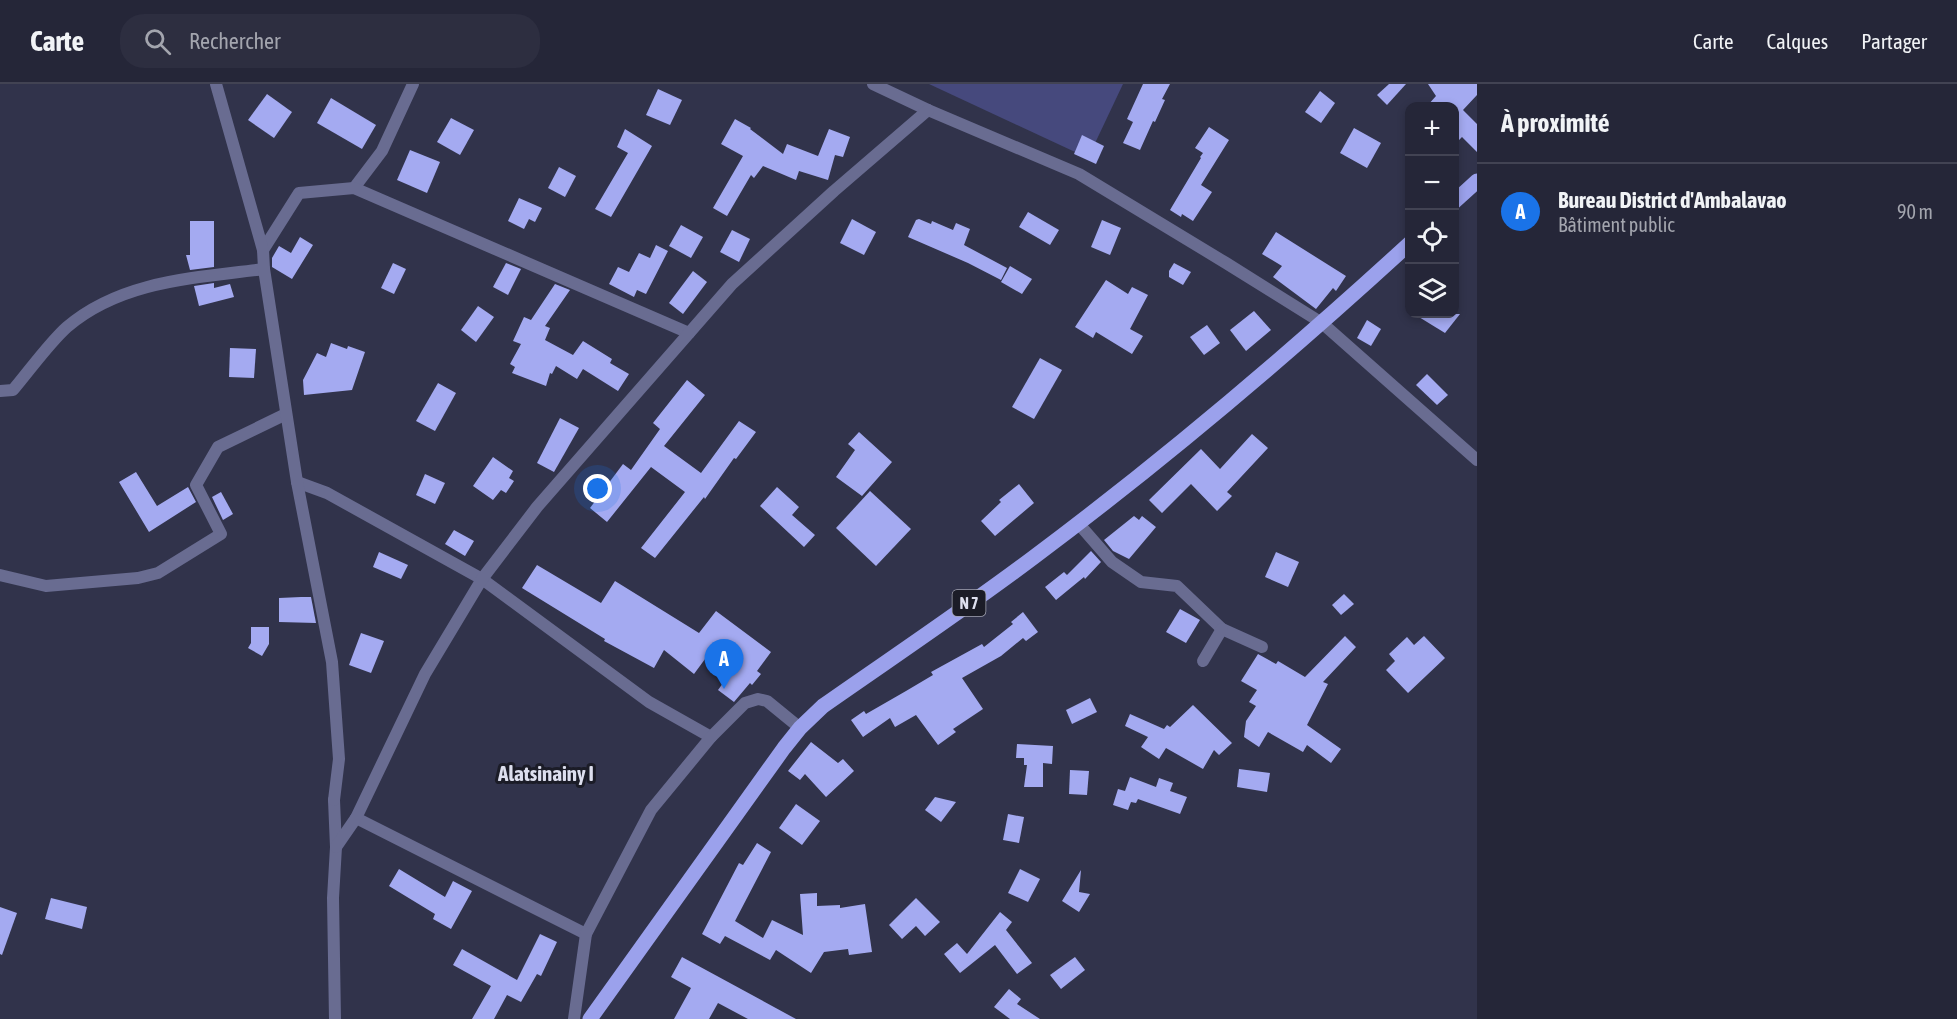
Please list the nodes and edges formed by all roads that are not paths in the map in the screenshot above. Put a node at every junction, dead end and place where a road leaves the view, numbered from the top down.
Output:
1 (216, 84) edge
2 (413, 84) edge
3 (873, 84) edge
4 (928, 111) junction
5 (1477, 182) edge
6 (354, 188) junction
7 (1459, 198) edge
8 (1405, 248) edge
9 (263, 250) junction
10 (264, 269) junction
11 (1322, 323) junction
12 (689, 333) junction
13 (0, 391) edge
14 (286, 414) junction
15 (1477, 460) edge
16 (297, 482) junction
17 (1078, 523) junction
18 (0, 575) edge
19 (482, 579) junction
20 (1222, 629) junction
21 (1262, 647) dead end
22 (1203, 661) dead end
23 (800, 728) junction
24 (711, 737) junction
25 (356, 818) junction
26 (336, 847) junction
27 (586, 934) junction
28 (335, 1019) edge
29 (574, 1019) edge
30 (590, 1019) edge

1 - 9 street
2 - 6 street
3 - 4 street
4 - 11 street
4 - 12 street
5 - 7 main road
6 - 9 street
6 - 12 street
8 - 11 main road, N 7
9 - 10 street
10 - 13 street
10 - 14 street
11 - 15 street
11 - 17 main road, N 7
12 - 19 street
14 - 16 street
14 - 18 street
16 - 19 street
16 - 26 street
17 - 20 street
17 - 23 main road, N 7
19 - 24 street
19 - 25 street
20 - 21 street
20 - 22 street
23 - 24 street
23 - 30 main road, N 7
24 - 27 street
25 - 26 street
25 - 27 street
26 - 28 street
27 - 29 street

